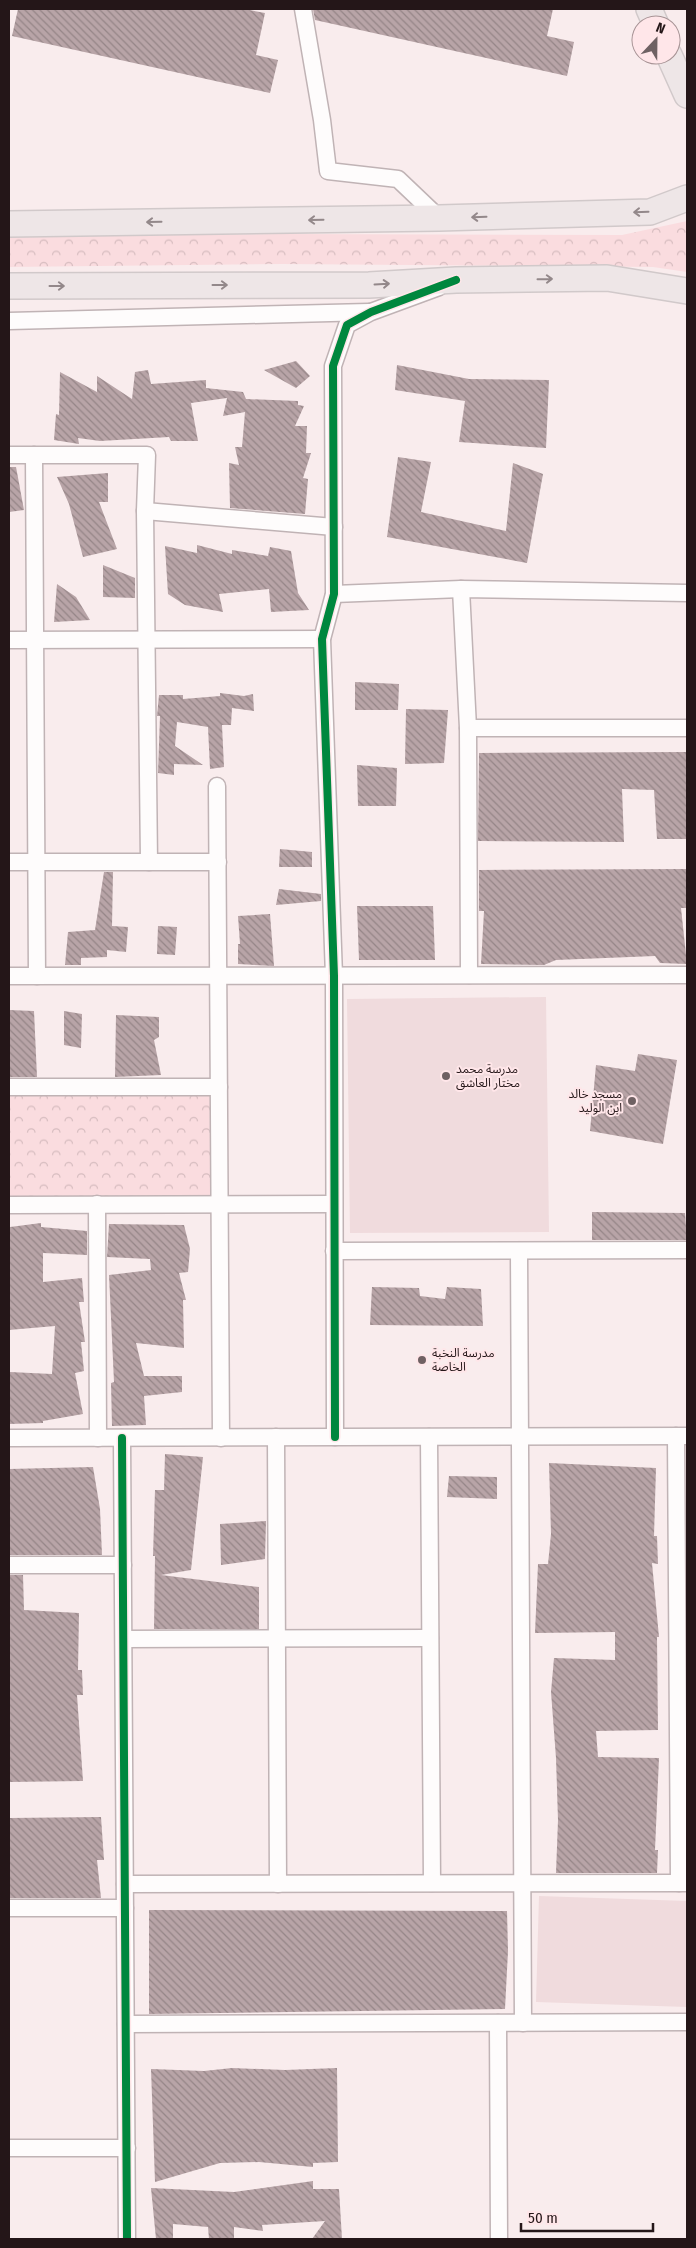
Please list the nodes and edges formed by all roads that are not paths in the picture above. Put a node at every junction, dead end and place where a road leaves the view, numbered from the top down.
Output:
1 (303, 9) edge
2 (674, 65) edge
3 (687, 95) edge
4 (687, 198) edge
5 (439, 218) junction
6 (9, 224) edge
7 (456, 280) junction
8 (9, 286) edge
9 (687, 291) edge
10 (371, 312) junction
11 (9, 321) edge
12 (9, 455) edge
13 (34, 455) junction
14 (146, 511) junction
15 (334, 527) junction
16 (461, 589) junction
17 (687, 593) edge
18 (334, 594) junction
19 (322, 639) junction
20 (9, 640) edge
21 (35, 640) junction
22 (148, 640) junction
23 (468, 728) junction
24 (687, 728) edge
25 (217, 786) dead end
26 (9, 862) edge
27 (37, 862) junction
28 (149, 862) junction
29 (218, 862) junction
30 (687, 974) edge
31 (469, 975) junction
32 (9, 976) edge
33 (38, 976) junction
34 (218, 976) junction
35 (334, 976) junction
36 (9, 1087) edge
37 (219, 1087) junction
38 (9, 1204) edge
39 (97, 1204) junction
40 (220, 1204) junction
41 (334, 1204) junction
42 (687, 1250) edge
43 (334, 1251) junction
44 (519, 1251) junction
45 (682, 1436) edge
46 (276, 1437) junction
47 (335, 1437) junction
48 (429, 1437) junction
49 (520, 1437) junction
50 (9, 1438) edge
51 (98, 1438) junction
52 (122, 1438) junction
53 (221, 1438) junction
54 (9, 1565) edge
55 (123, 1565) junction
56 (430, 1638) junction
57 (124, 1639) junction
58 (277, 1639) junction
59 (432, 1883) junction
60 (523, 1883) junction
61 (683, 1883) edge
62 (125, 1884) junction
63 (278, 1884) junction
64 (9, 1908) edge
65 (125, 1908) junction
66 (498, 2022) junction
67 (522, 2022) junction
68 (687, 2022) edge
69 (126, 2024) junction
70 (9, 2148) edge
71 (127, 2148) junction
72 (127, 2239) edge
73 (499, 2239) edge

1 - 5 street
2 - 3 main road
4 -> 5 main road
5 -> 6 main road
8 -> 7 main road
7 -> 9 main road
7 - 10 street
10 - 11 street
10 - 15 street
12 - 13 street
13 - 14 street
13 - 21 street
14 - 15 street
14 - 22 street
15 - 18 street
16 - 17 street
16 - 18 street
16 - 23 street
18 - 19 street
19 - 22 street
19 - 35 street
20 - 21 street
21 - 22 street
21 - 27 street
22 - 28 street
23 - 24 street
23 - 31 street
25 - 29 street
26 - 27 street
27 - 28 street
27 - 33 street
28 - 29 street
29 - 34 street
30 - 31 street
31 - 35 street
32 - 33 street
33 - 34 street
34 - 35 street
34 - 37 street
35 - 41 street
36 - 37 street
37 - 40 street
38 - 39 street
39 - 40 street
39 - 51 street
40 - 41 street
40 - 53 street
41 - 43 street
42 - 44 street
43 - 44 street
43 - 47 street
44 - 49 street
45 - 49 street
45 - 61 street
46 - 47 street
46 - 53 street
46 - 58 street
47 - 48 street
48 - 49 street
48 - 56 street
49 - 60 street
50 - 51 street
51 - 52 street
52 - 53 street
52 - 55 street
54 - 55 street
55 - 57 street
56 - 58 street
56 - 59 street
57 - 58 street
57 - 62 street
58 - 63 street
59 - 60 street
59 - 63 street
60 - 61 street
60 - 67 street
62 - 63 street
62 - 65 street
64 - 65 street
65 - 69 street
66 - 67 street
66 - 69 street
66 - 73 street
67 - 68 street
69 - 71 street
70 - 71 street
71 - 72 street

